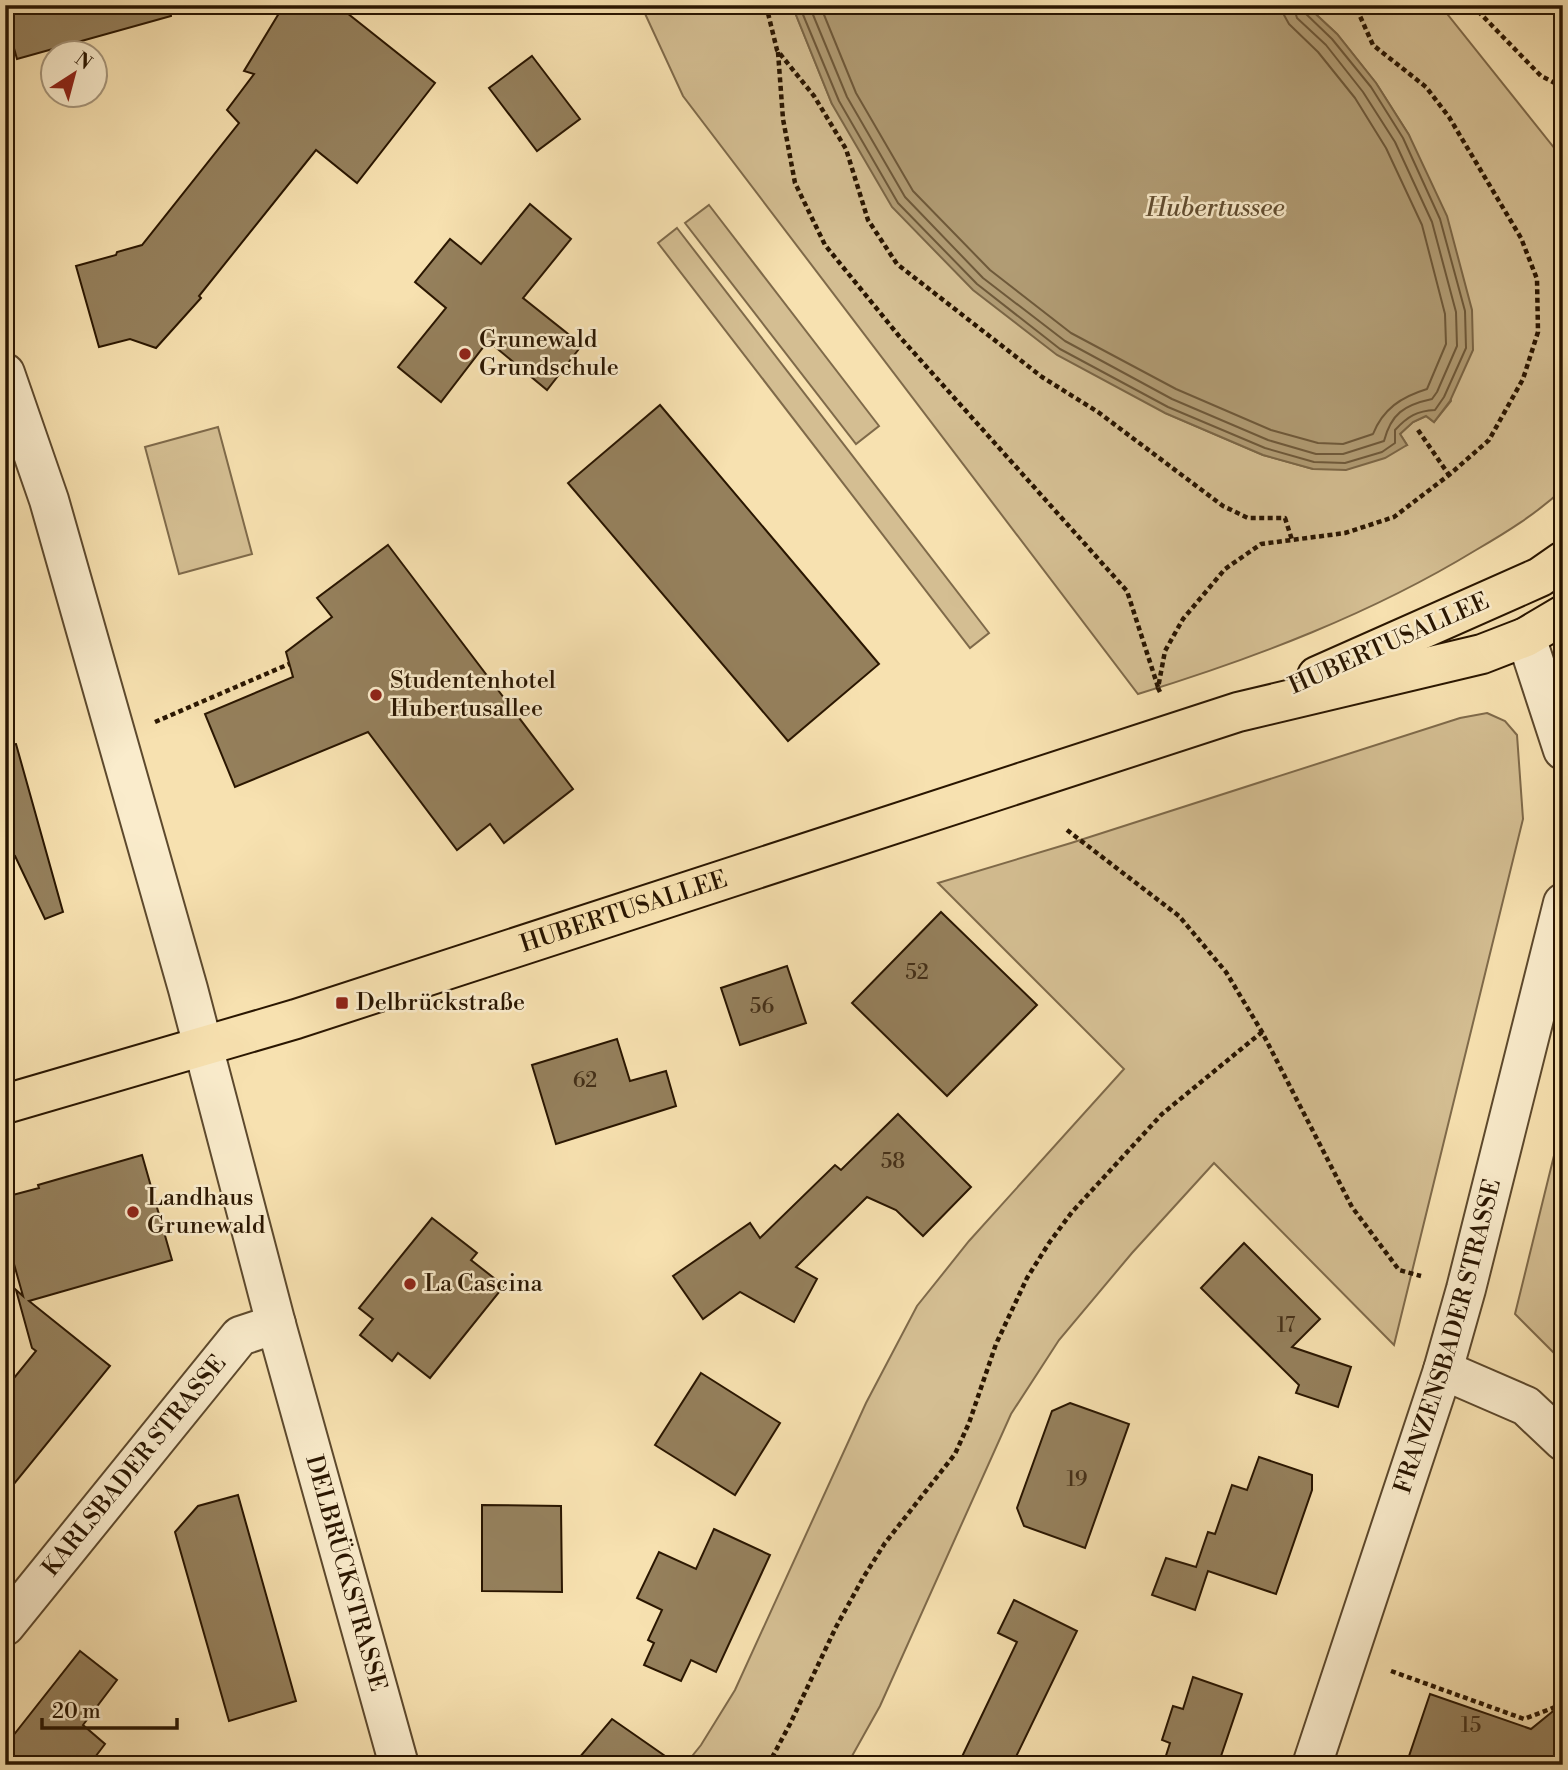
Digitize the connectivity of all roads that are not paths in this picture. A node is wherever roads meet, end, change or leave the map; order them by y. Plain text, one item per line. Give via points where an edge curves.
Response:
1 (5, 373) edge
2 (1551, 569) edge
3 (1563, 615) edge
4 (1526, 637) junction
5 (1238, 712) junction
6 (1563, 750) edge
7 (1563, 903) edge
8 (204, 1046) junction
9 (5, 1104) edge
10 (276, 1324) junction
11 (1443, 1370) junction
12 (1563, 1441) edge
13 (5, 1626) edge
14 (399, 1765) edge
15 (1311, 1765) edge

1 - 8 street, DELBRÜCKSTRASSE via 49,500
2 - 4 main road, HUBERTUSALLEE
2 - 5 main road, HUBERTUSALLEE
3 - 4 main road, HUBERTUSALLEE
4 - 5 main road, HUBERTUSALLEE via 1482,654
4 - 6 street
5 - 8 main road, HUBERTUSALLEE
7 - 11 street, FRANZENSBADER STRASSE
8 - 9 main road, HUBERTUSALLEE
8 - 10 street, DELBRÜCKSTRASSE
10 - 13 street, KARLSBADER STRASSE via 240,1336
10 - 14 street, DELBRÜCKSTRASSE
11 - 12 street via 1526,1406
11 - 15 street, FRANZENSBADER STRASSE

